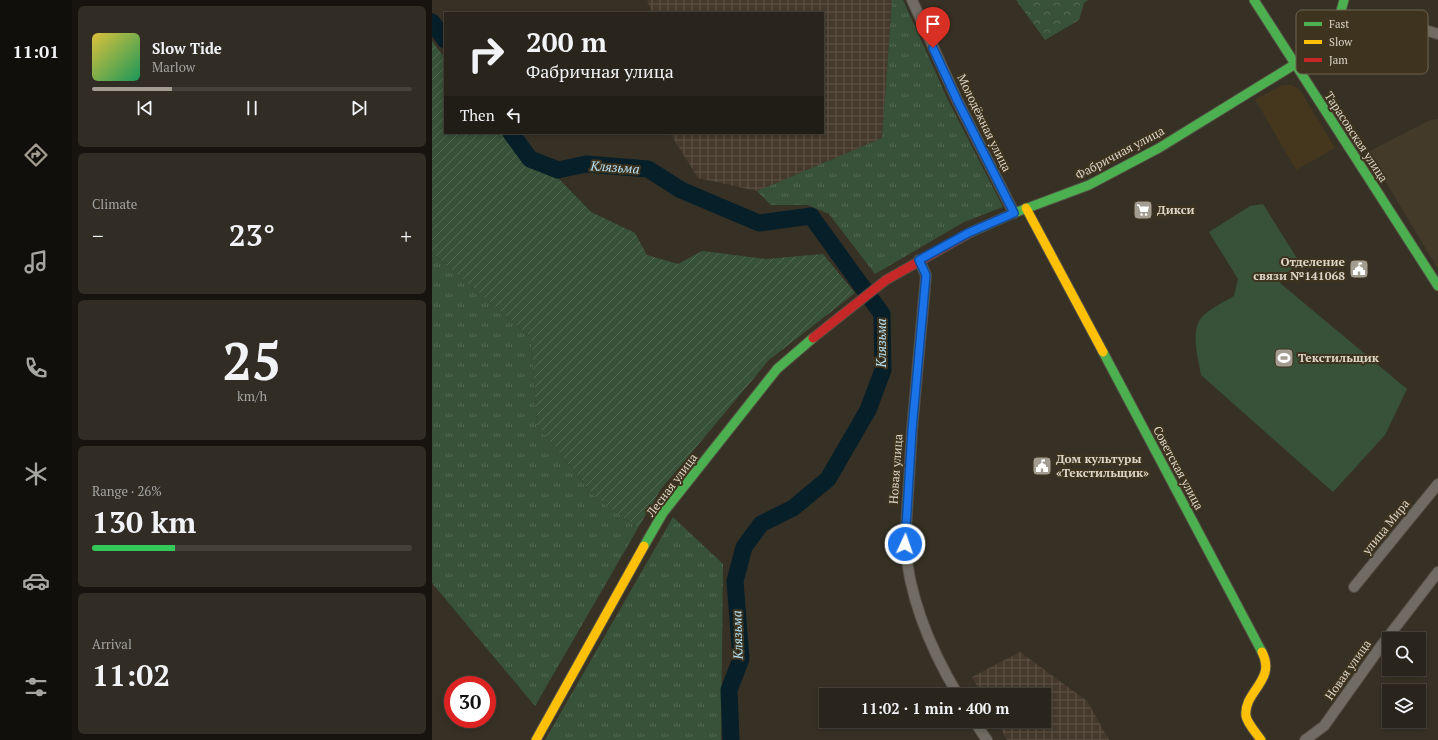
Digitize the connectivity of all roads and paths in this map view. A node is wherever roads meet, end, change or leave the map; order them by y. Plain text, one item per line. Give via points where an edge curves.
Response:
1 (912, 0) edge
2 (1254, 0) edge
3 (1344, 0) edge
4 (1342, 10) edge
5 (1428, 31) edge
6 (1438, 34) edge
7 (1295, 65) joint
8 (1301, 74) edge
9 (1026, 208) junction
10 (1014, 213) junction
11 (919, 260) junction
12 (886, 280) joint
13 (1438, 286) edge
14 (1438, 484) edge
15 (1438, 572) edge
16 (1354, 587) dead end
17 (954, 688) edge
18 (979, 728) edge
19 (536, 740) edge
20 (987, 740) edge
21 (1261, 740) edge
22 (1305, 740) edge

1 - 10 street, Молодёжная улица via 958,102
2 - 7 street, Тарасовская улица
3 - 4 street, Фабричная улица
5 - 6 street
7 - 9 street, Фабричная улица via 1158,148 1089,185
8 - 13 street, Тарасовская улица
9 - 10 street, Фабричная улица
9 - 21 street, Советская улица via 1266,659 1265,676 1247,706 1246,717
10 - 11 street, Фабричная улица via 968,233
11 - 12 street, Фабричная улица
11 - 17 street, Новая улица via 926,275 912,430 906,562 928,636 941,667
12 - 19 street, Лесная улица via 841,314 778,369 663,513
14 - 16 street, улица Мира
15 - 22 street, Новая улица via 1324,726
18 - 20 street

